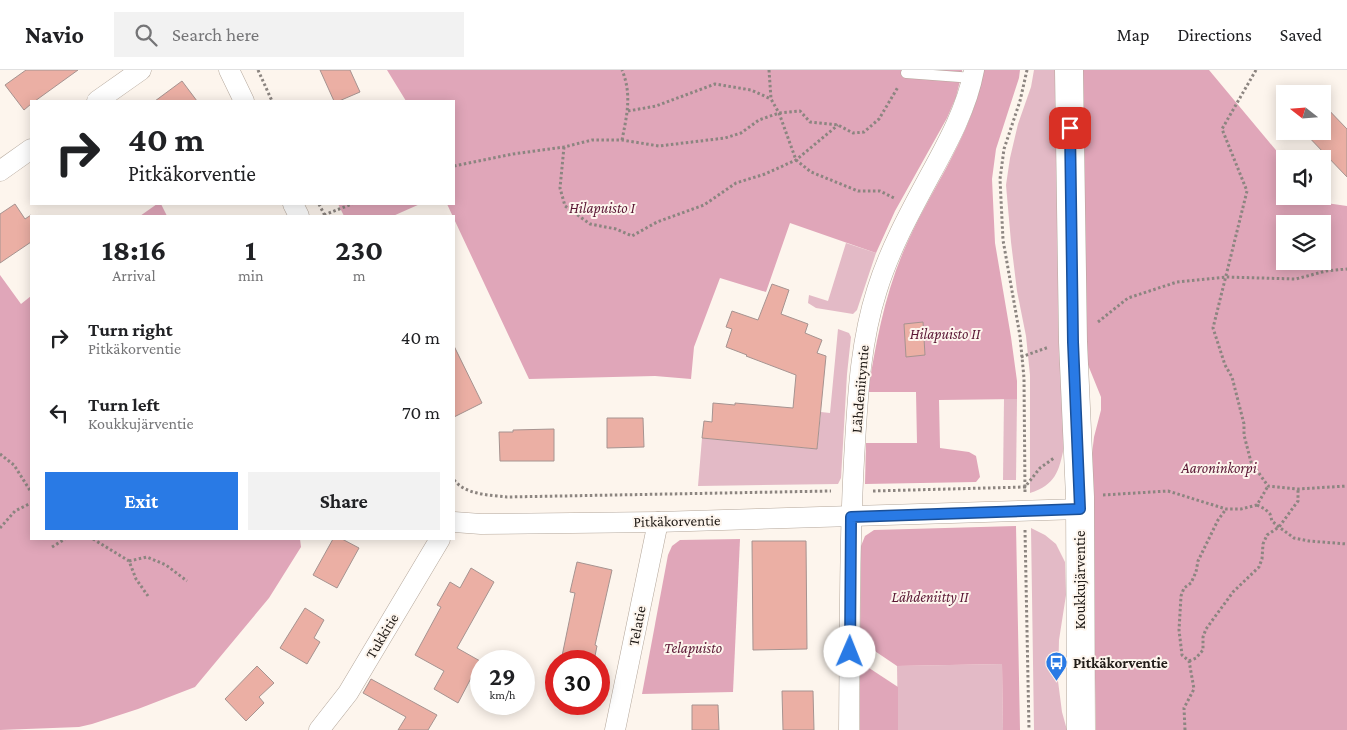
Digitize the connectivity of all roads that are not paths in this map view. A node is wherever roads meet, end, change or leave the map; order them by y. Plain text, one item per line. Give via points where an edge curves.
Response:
1 (140, 70) edge
2 (229, 70) edge
3 (1069, 70) edge
4 (906, 73) road end
5 (973, 74) edge
6 (98, 100) edge
7 (244, 100) edge
8 (30, 150) edge
9 (0, 171) edge
10 (1080, 503) junction
11 (851, 517) junction
12 (455, 522) edge
13 (658, 522) junction
14 (439, 540) edge
15 (319, 730) edge
16 (616, 730) edge
17 (849, 730) edge
18 (1082, 730) edge

1 - 6 street
2 - 7 street
3 - 10 street, Koukkujärventie via 1073,342
4 - 5 lane
5 - 11 street, Lähdeniityntie via 948,142 892,249 867,325 858,392
8 - 9 street
10 - 11 street, Pitkäkorventie via 1025,511
10 - 18 street, Koukkujärventie
11 - 13 street, Pitkäkorventie
11 - 17 street, Lähdeniityntie
12 - 13 street, Pitkäkorventie
13 - 16 street, Telatie
14 - 15 street, Tukkitie via 348,693

